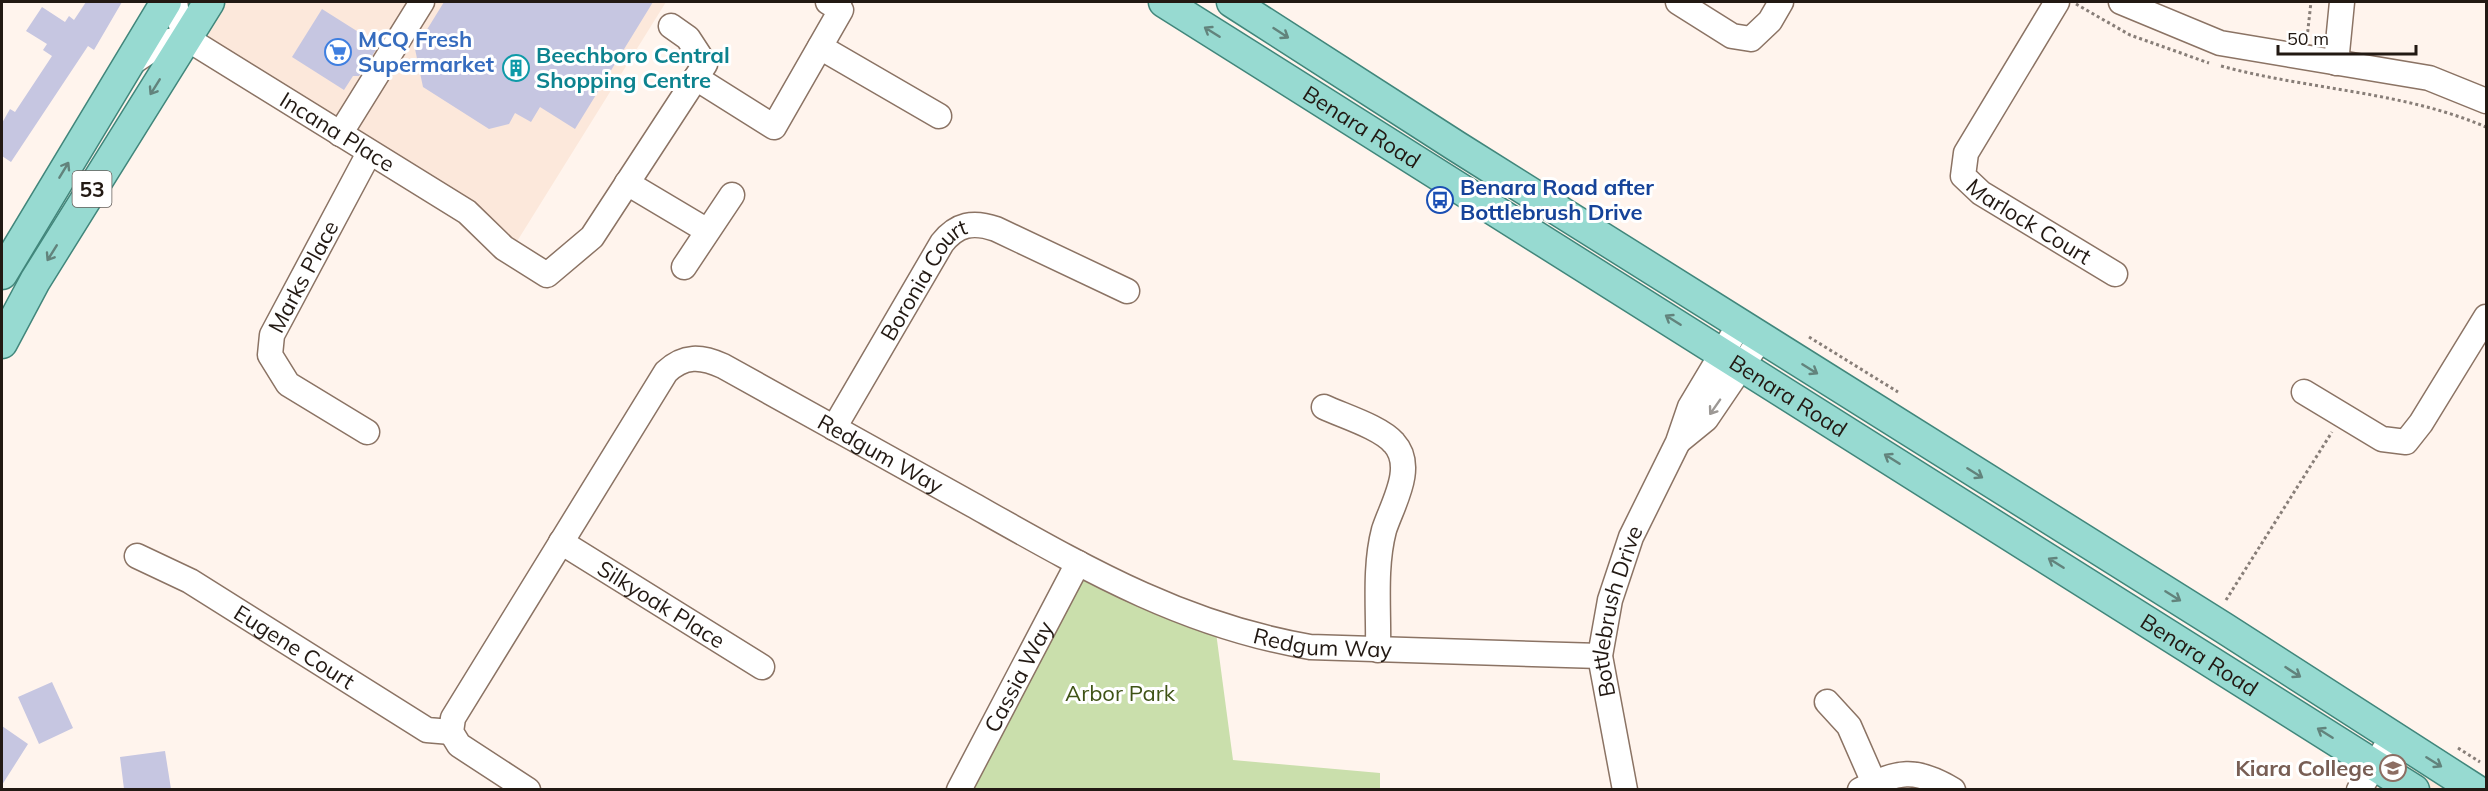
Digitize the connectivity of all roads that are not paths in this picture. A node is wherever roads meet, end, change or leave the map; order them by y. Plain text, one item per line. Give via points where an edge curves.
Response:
1 (165, 2) edge
2 (175, 2) edge
3 (209, 2) edge
4 (422, 2) edge
5 (828, 2) edge
6 (1164, 2) edge
7 (1232, 2) edge
8 (1678, 2) edge
9 (1781, 2) edge
10 (2057, 2) edge
11 (2121, 2) edge
12 (2342, 2) edge
13 (671, 26) dead end
14 (186, 38) junction
15 (820, 47) junction
16 (2336, 63) junction
17 (126, 67) junction
18 (696, 78) junction
19 (2487, 101) edge
20 (939, 116) dead end
21 (340, 134) junction
22 (1456, 146) junction
23 (369, 153) junction
24 (1440, 174) junction
25 (627, 183) junction
26 (732, 195) dead end
27 (706, 230) junction
28 (684, 267) dead end
29 (2, 274) edge
30 (2115, 274) dead end
31 (1127, 291) dead end
32 (2487, 317) edge
33 (1750, 331) junction
34 (2, 343) edge
35 (1733, 358) junction
36 (2304, 392) dead end
37 (1324, 407) dead end
38 (834, 428) junction
39 (367, 432) dead end
40 (561, 542) junction
41 (137, 556) dead end
42 (1078, 563) junction
43 (2123, 565) junction
44 (2106, 595) junction
45 (1378, 650) junction
46 (1600, 657) junction
47 (762, 667) dead end
48 (1827, 702) dead end
49 (451, 732) junction
50 (2393, 736) junction
51 (2375, 765) junction
52 (1867, 786) edge
53 (528, 789) edge
54 (959, 789) edge
55 (1625, 789) edge
56 (1953, 789) edge
57 (2359, 789) edge
58 (2414, 789) edge
59 (2476, 789) edge

1 - 17 main road, 53
2 - 14 street
3 - 14 main road, 53
4 - 21 street
5 - 15 street via 841,10
24 -> 6 main road, Benara Road
7 -> 22 main road, Benara Road
8 - 9 street via 1732,36 1751,39 1770,21
10 - 30 street, Marlock Court via 1966,153 1962,176 1981,192
11 - 16 street via 2220,43
12 - 16 street
13 - 18 street via 688,38 705,64
14 - 17 street via 163,42
14 - 21 street, Incana Place
14 -> 34 main road, 53 via 35,281
15 - 18 street via 774,127
15 - 20 street
16 - 19 street via 2429,78
29 -> 17 main road, 53
18 - 25 street
21 - 23 street, Incana Place
22 - 24 main road
22 - 33 main road, Benara Road
23 - 25 street, Incana Place via 467,212 504,248 547,275 591,237
23 - 39 street, Marks Place via 272,334 270,355 288,384
35 -> 24 main road, Benara Road
25 - 27 street
26 - 27 street
27 - 28 street
31 - 38 street, Boronia Court via 980,224 950,232
32 - 36 street via 2406,442 2382,439
33 - 35 street, Bottlebrush Drive
33 -> 43 main road, Benara Road
44 -> 35 main road, Benara Road
35 - 46 street, Bottlebrush Drive via 1706,419 1678,442 1639,518 1610,600
37 - 45 street via 1394,442 1403,464 1379,559
38 - 40 street, Redgum Way via 708,358 691,357 676,363 636,418
38 - 42 street, Redgum Way
40 - 47 street, Silkyoak Place
40 - 49 street, Redgum Way via 460,702
41 - 49 street, Eugene Court via 190,581 427,730
42 - 45 street, Redgum Way via 1164,606 1234,631 1310,647
42 - 54 street, Cassia Way
43 - 44 main road
43 -> 50 main road, Benara Road
51 -> 44 main road, Benara Road
45 - 46 street, Redgum Way
46 - 55 street, Bottlebrush Drive
48 - 52 street via 1849,726
49 - 53 street via 459,745
50 - 51 street
50 -> 59 main road, Benara Road
51 - 57 street
51 - 58 main road, Benara Road
52 - 56 street via 1901,773 1917,773

